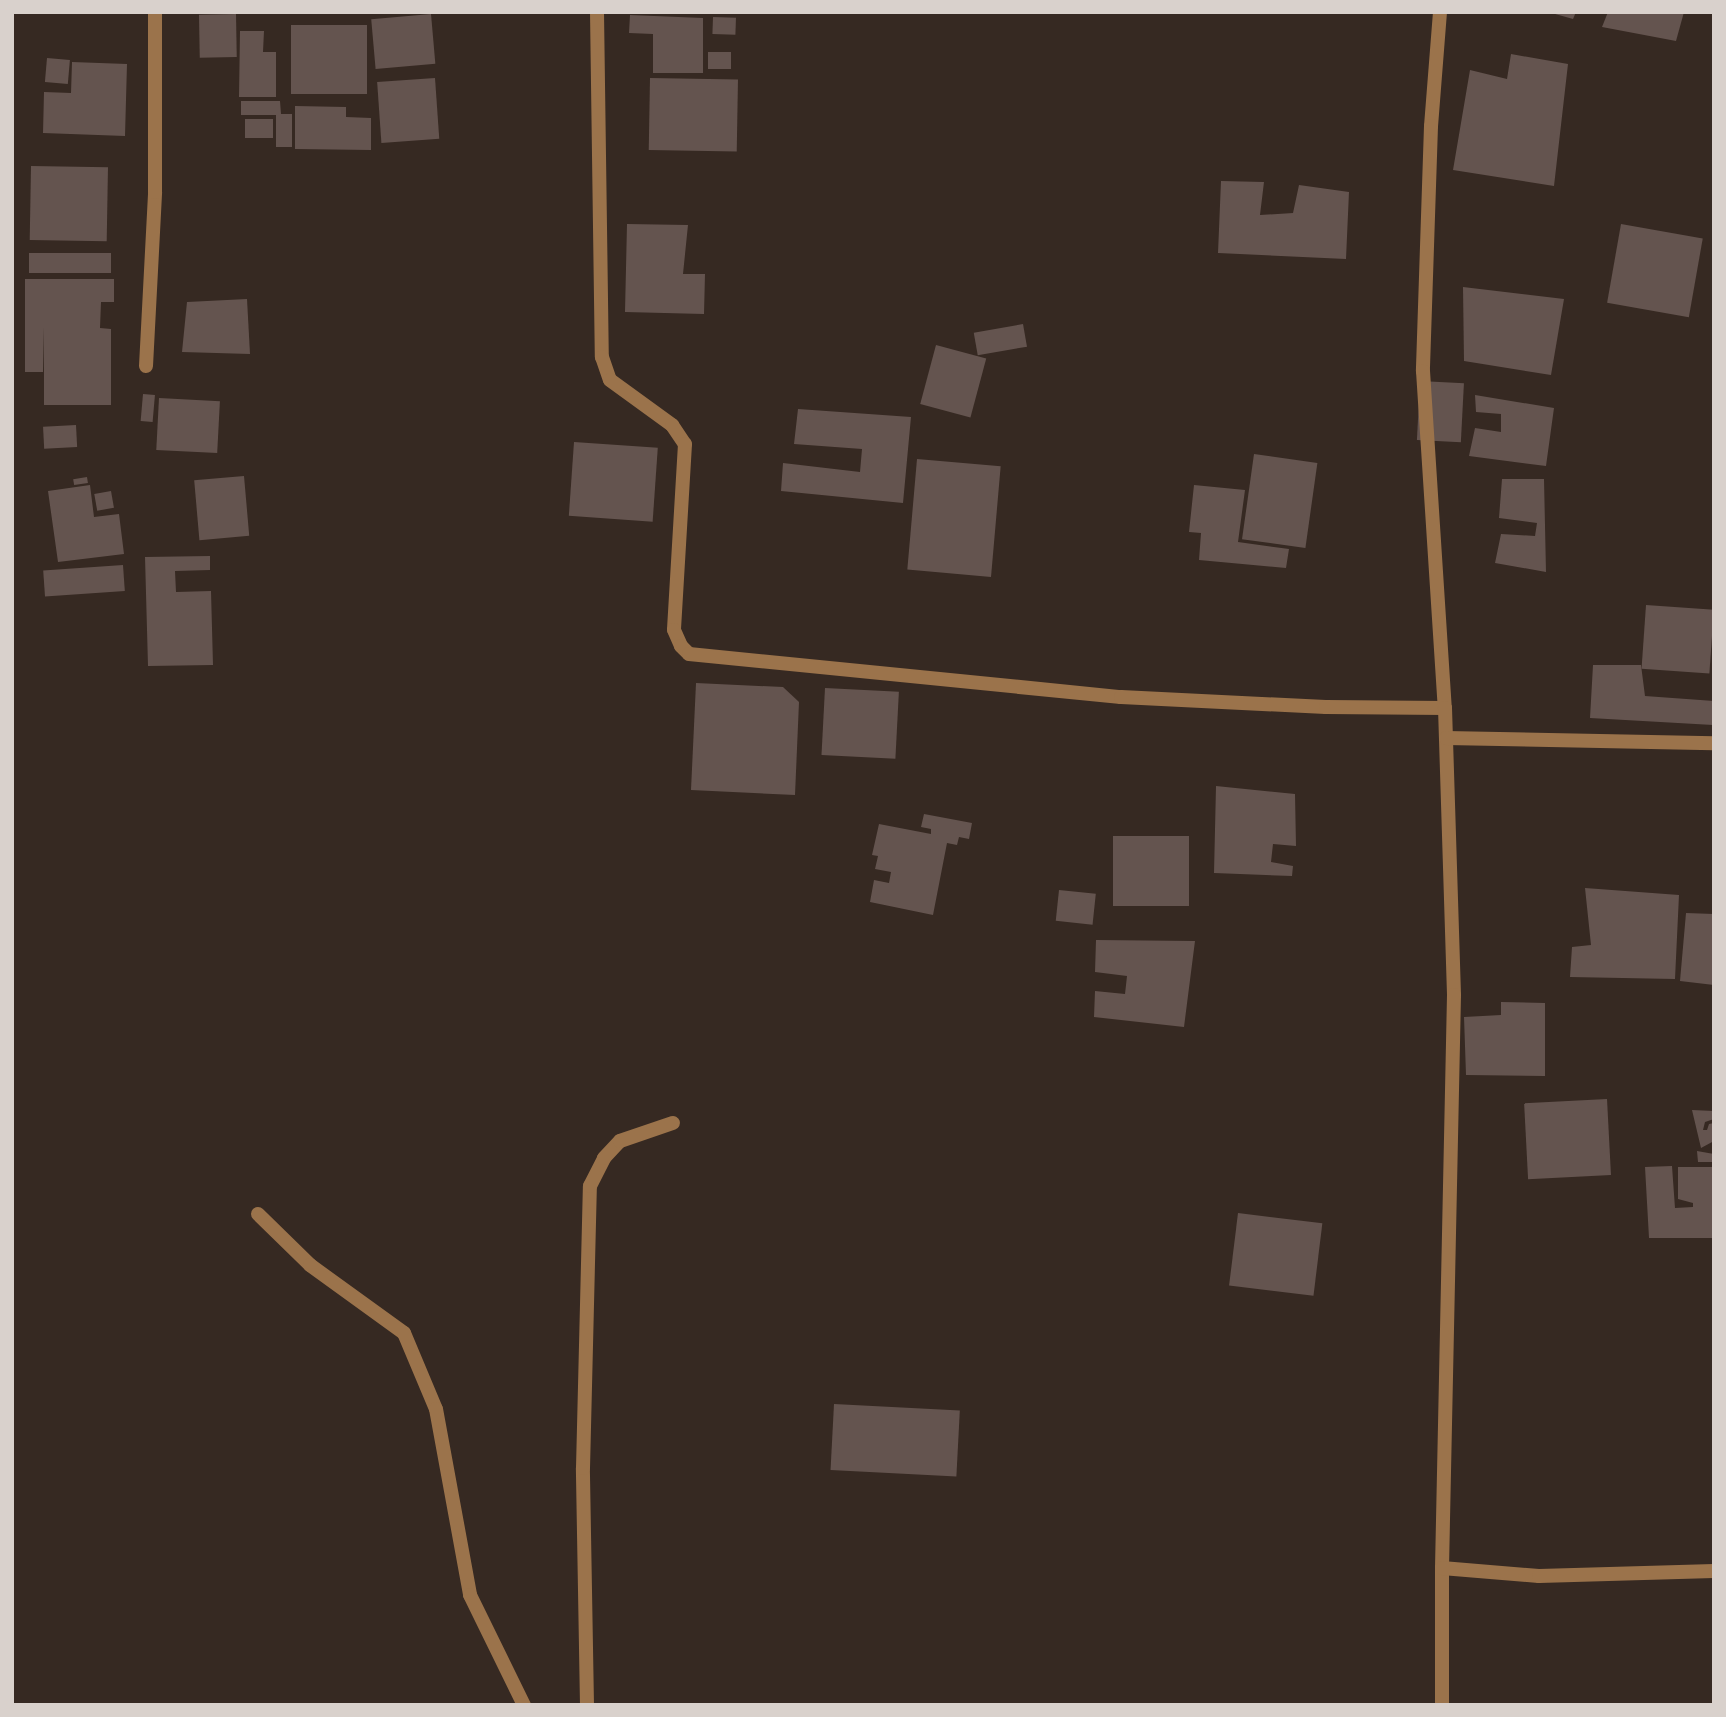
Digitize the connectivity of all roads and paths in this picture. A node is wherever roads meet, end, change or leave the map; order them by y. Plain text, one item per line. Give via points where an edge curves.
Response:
1 (155, 12) edge
2 (597, 12) edge
3 (1440, 12) edge
4 (146, 366) dead end
5 (1445, 708) junction
6 (1446, 738) junction
7 (1714, 743) edge
8 (673, 1123) dead end
9 (258, 1214) dead end
10 (1441, 1568) junction
11 (1714, 1571) edge
12 (524, 1705) edge
13 (587, 1705) edge
14 (1442, 1705) edge

1 - 4 street via 155,192
2 - 5 street via 602,357 610,380 672,425 685,444 674,630 689,654 1121,697 1326,708
3 - 5 street via 1431,126 1423,371
5 - 6 street
6 - 7 street
6 - 10 street via 1454,995
8 - 13 street via 620,1141 604,1158 590,1186 583,1468
9 - 12 street via 310,1265 404,1333 436,1409 470,1595
10 - 11 street via 1539,1576
10 - 14 street

